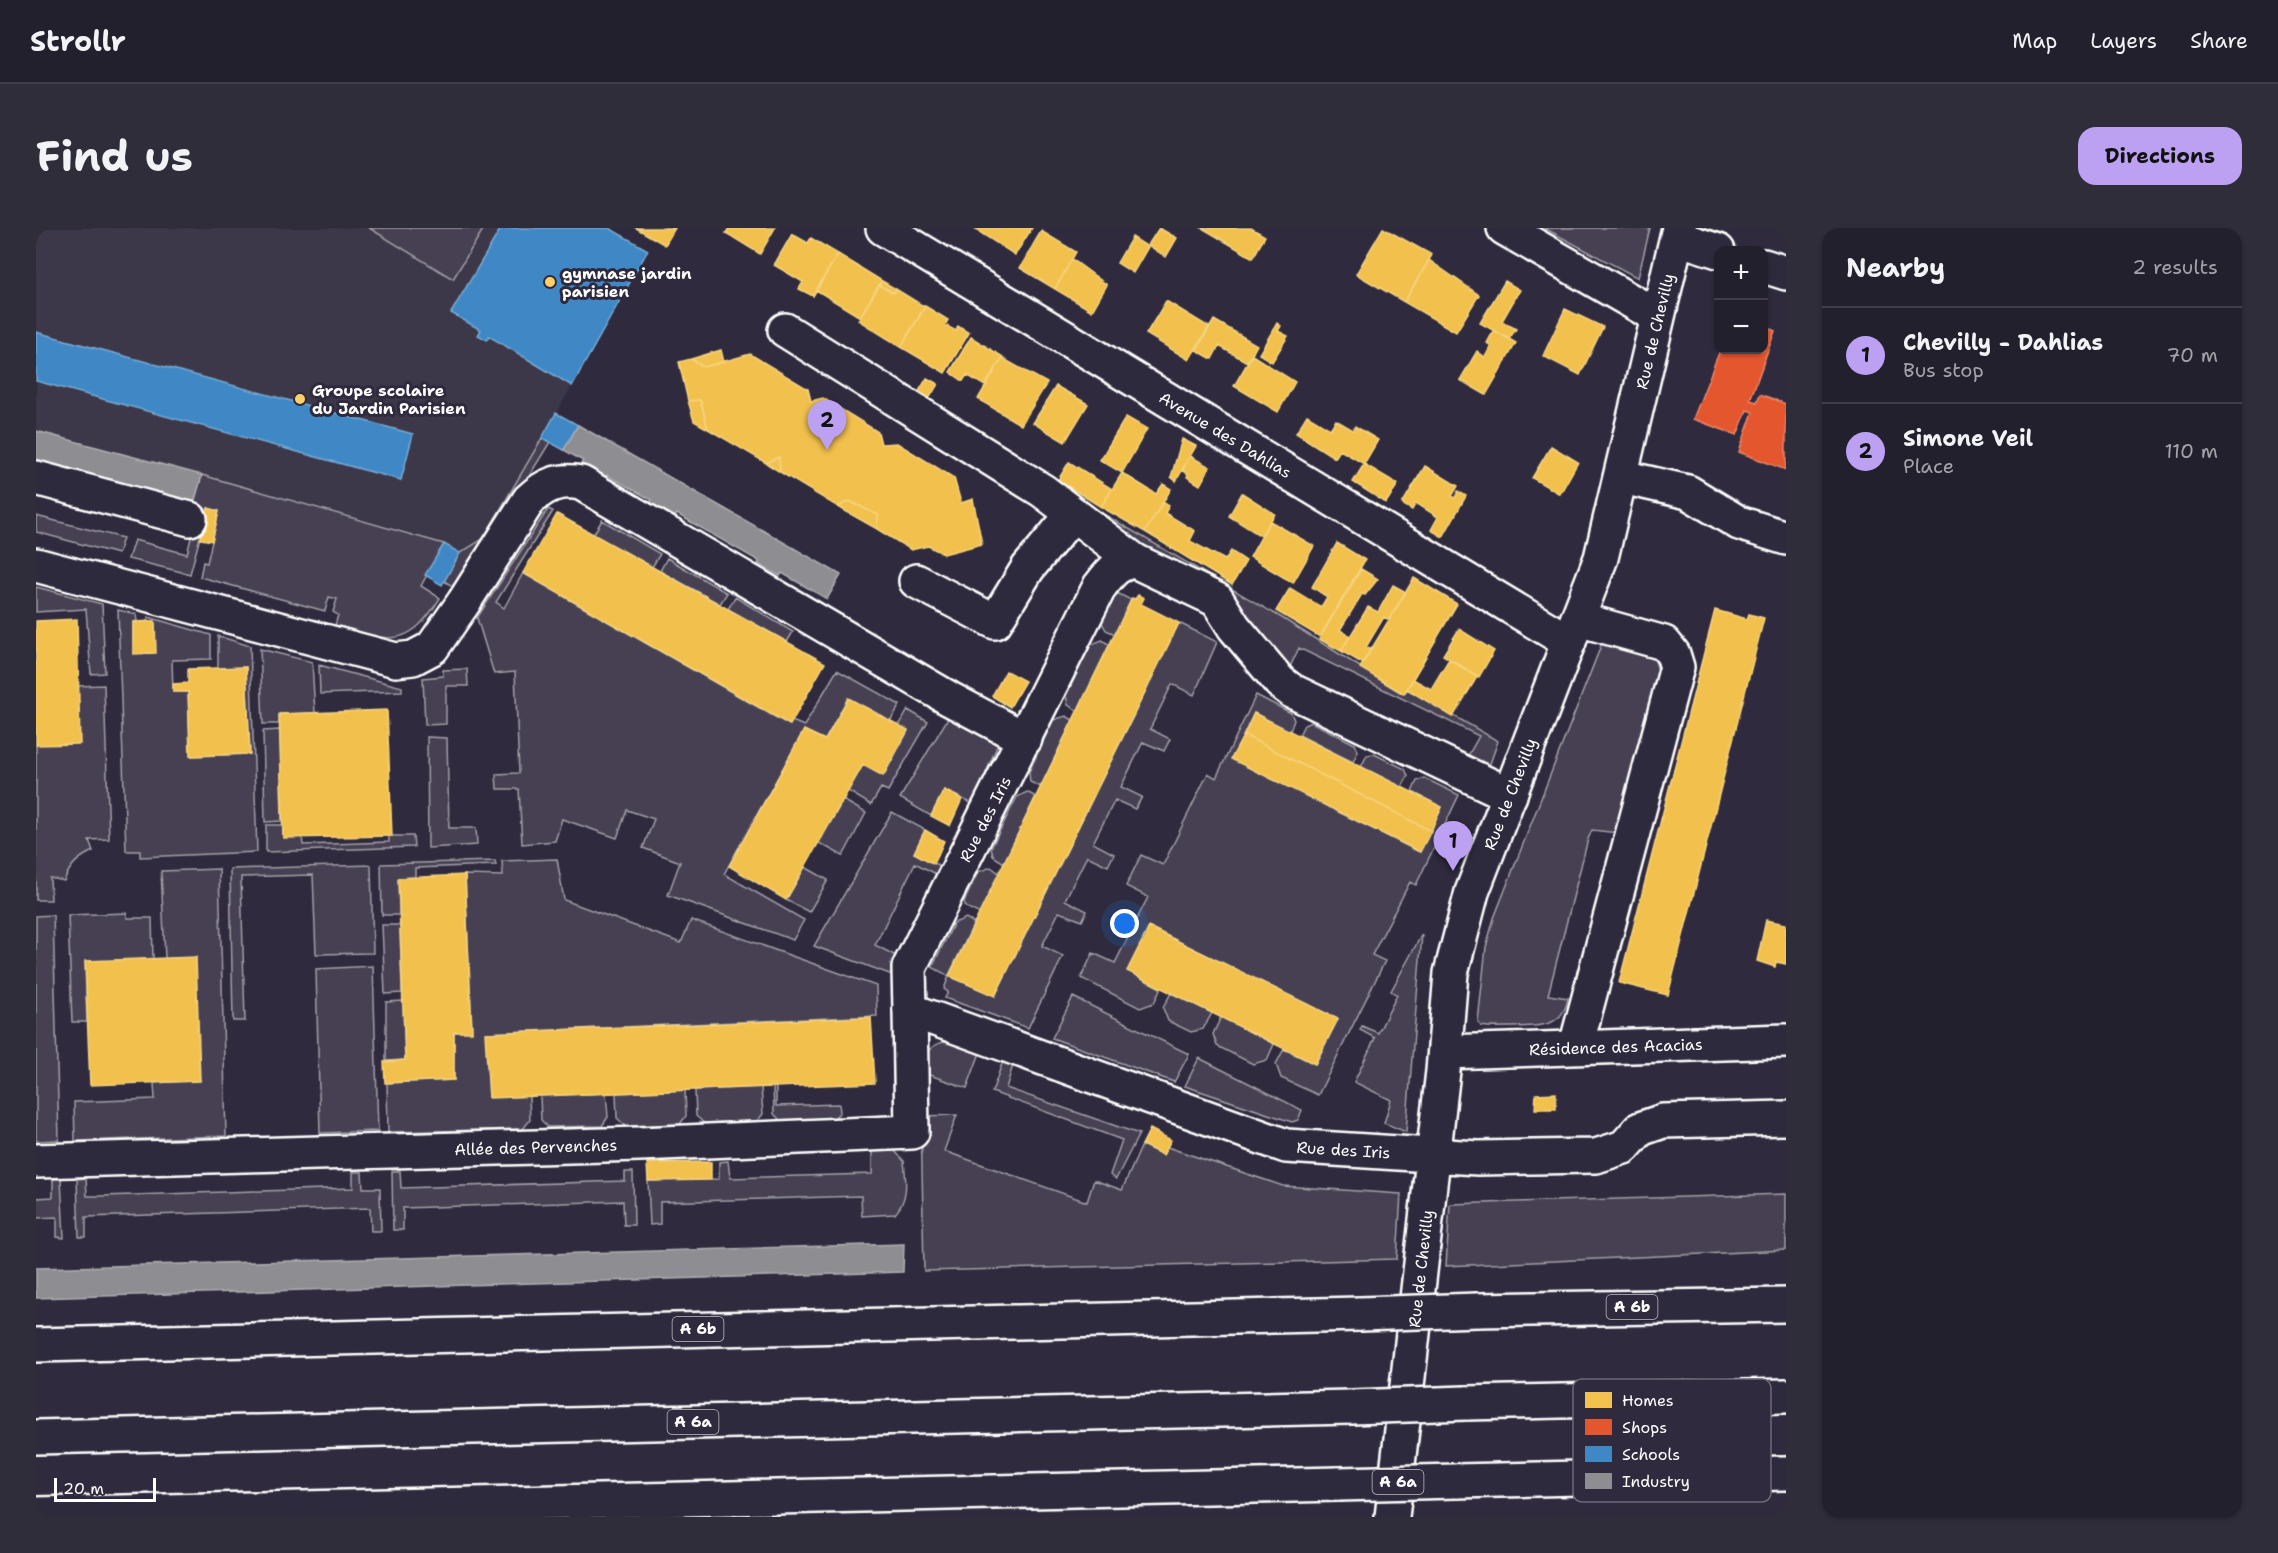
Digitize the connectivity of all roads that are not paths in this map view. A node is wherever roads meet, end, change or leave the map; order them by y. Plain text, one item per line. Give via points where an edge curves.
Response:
1 (883, 228) edge
2 (1504, 228) edge
3 (1678, 233) edge
4 (1714, 249) edge
5 (1768, 267) edge
6 (1786, 273) edge
7 (1657, 316) junction
8 (785, 330) dead end
9 (1622, 477) junction
10 (36, 478) edge
11 (1073, 514) junction
12 (190, 519) dead end
13 (1786, 538) edge
14 (1135, 561) junction
15 (36, 565) edge
16 (916, 581) dead end
17 (1574, 630) junction
18 (1025, 739) junction
19 (1510, 795) junction
20 (910, 1010) junction
21 (1786, 1041) edge
22 (1576, 1046) junction
23 (1445, 1052) junction
24 (1786, 1118) edge
25 (1434, 1155) junction
26 (36, 1161) edge
27 (1786, 1305) edge
28 (36, 1345) edge
29 (1771, 1396) edge
30 (1786, 1396) edge
31 (1573, 1401) edge
32 (36, 1437) edge
33 (1771, 1473) edge
34 (1786, 1473) edge
35 (1573, 1478) edge
36 (36, 1514) edge
37 (1392, 1517) edge

1 - 17 main road, Avenue des Dahlias
2 - 7 main road
3 - 4 main road
3 - 7 main road, Rue de Chevilly
5 - 6 main road
7 - 9 main road, Rue de Chevilly
8 - 11 main road via 1043,491
9 - 13 main road via 1688,492 1739,523
9 - 17 main road, Rue de Chevilly via 1601,558
10 - 12 main road
11 - 14 main road
11 - 16 main road via 1028,568 995,622
14 - 18 main road, Rue des Iris via 1123,562 1113,569 1100,586
14 - 19 main road via 1217,600 1234,627 1292,691
15 - 18 main road via 396,660 413,658 432,648 529,500 553,483 581,483
17 - 19 main road, Rue de Chevilly
17 - 22 main road, Avenue des Dahlias via 1664,644 1677,667
18 - 20 main road, Rue des Iris via 909,969
19 - 23 main road, Rue de Chevilly via 1461,928 1451,973
20 - 25 main road, Rue des Iris via 1286,1146
20 - 26 main road, Allée des Pervenches via 912,1132 650,1144
21 - 22 main road, Résidence des Acacias
22 - 23 main road, Résidence des Acacias
23 - 25 main road, Rue de Chevilly
24 - 25 main road, Rue des Iris via 1664,1122 1640,1129 1624,1147 1596,1156
25 - 37 main road, Rue de Chevilly
27 - 28 main road, A 6b, bridge
29 - 30 main road, A 6a, bridge
31 - 32 main road, A 6a, bridge
33 - 34 main road, A 6a, bridge
35 - 36 main road, A 6a, bridge

